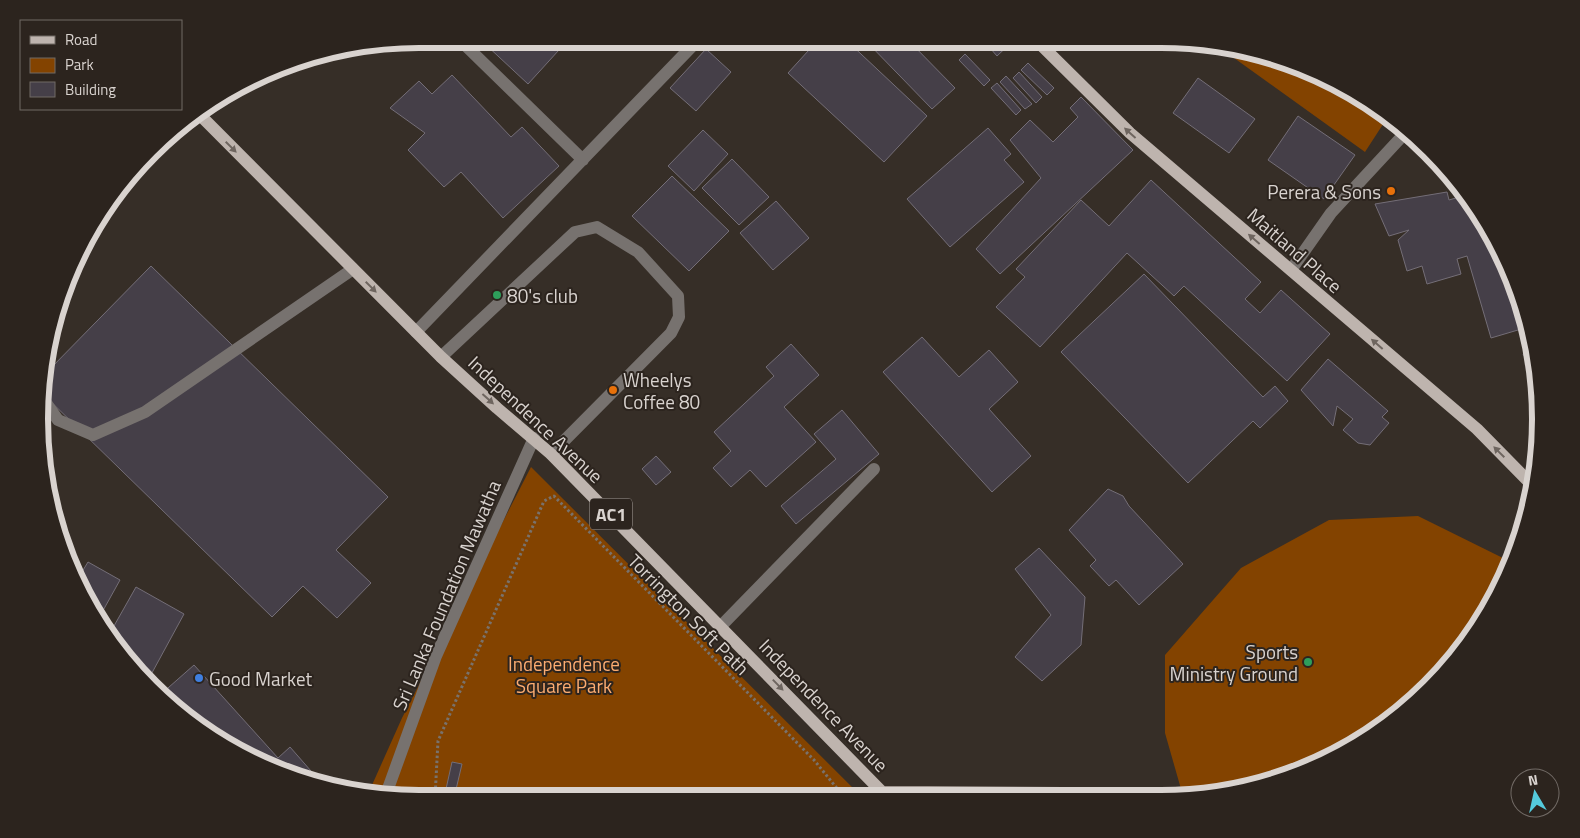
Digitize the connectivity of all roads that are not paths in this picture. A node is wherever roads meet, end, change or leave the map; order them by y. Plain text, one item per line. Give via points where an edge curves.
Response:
1 (468, 48) edge
2 (690, 48) edge
3 (1044, 48) edge
4 (202, 117) edge
5 (1402, 137) edge
6 (582, 160) junction
7 (353, 269) junction
8 (1291, 270) junction
9 (416, 332) junction
10 (441, 357) junction
11 (48, 406) edge
12 (534, 438) junction
13 (551, 454) junction
14 (874, 470) dead end
15 (1527, 480) edge
16 (721, 626) junction
17 (388, 789) edge
18 (878, 790) edge

1 - 6 street
2 - 6 street
8 -> 3 main road, Maitland Place via 1130,132
4 -> 7 main road, Independence Avenue / AC1
5 - 8 street via 1331,213
6 - 9 street
7 -> 9 main road, Independence Avenue / AC1
7 - 11 street via 145,412 93,435 58,420
15 -> 8 main road, Maitland Place via 1477,429
9 - 10 main road, Independence Avenue / AC1
10 -> 12 main road, Independence Avenue / AC1
10 - 13 street via 575,232 597,228 638,252 678,296 679,317 671,333
12 - 13 main road, Independence Avenue / AC1
12 - 17 street, Sri Lanka Foundation Mawatha via 436,656
13 - 16 main road, Independence Avenue / AC1
14 - 16 street
16 -> 18 main road, Independence Avenue / AC1

